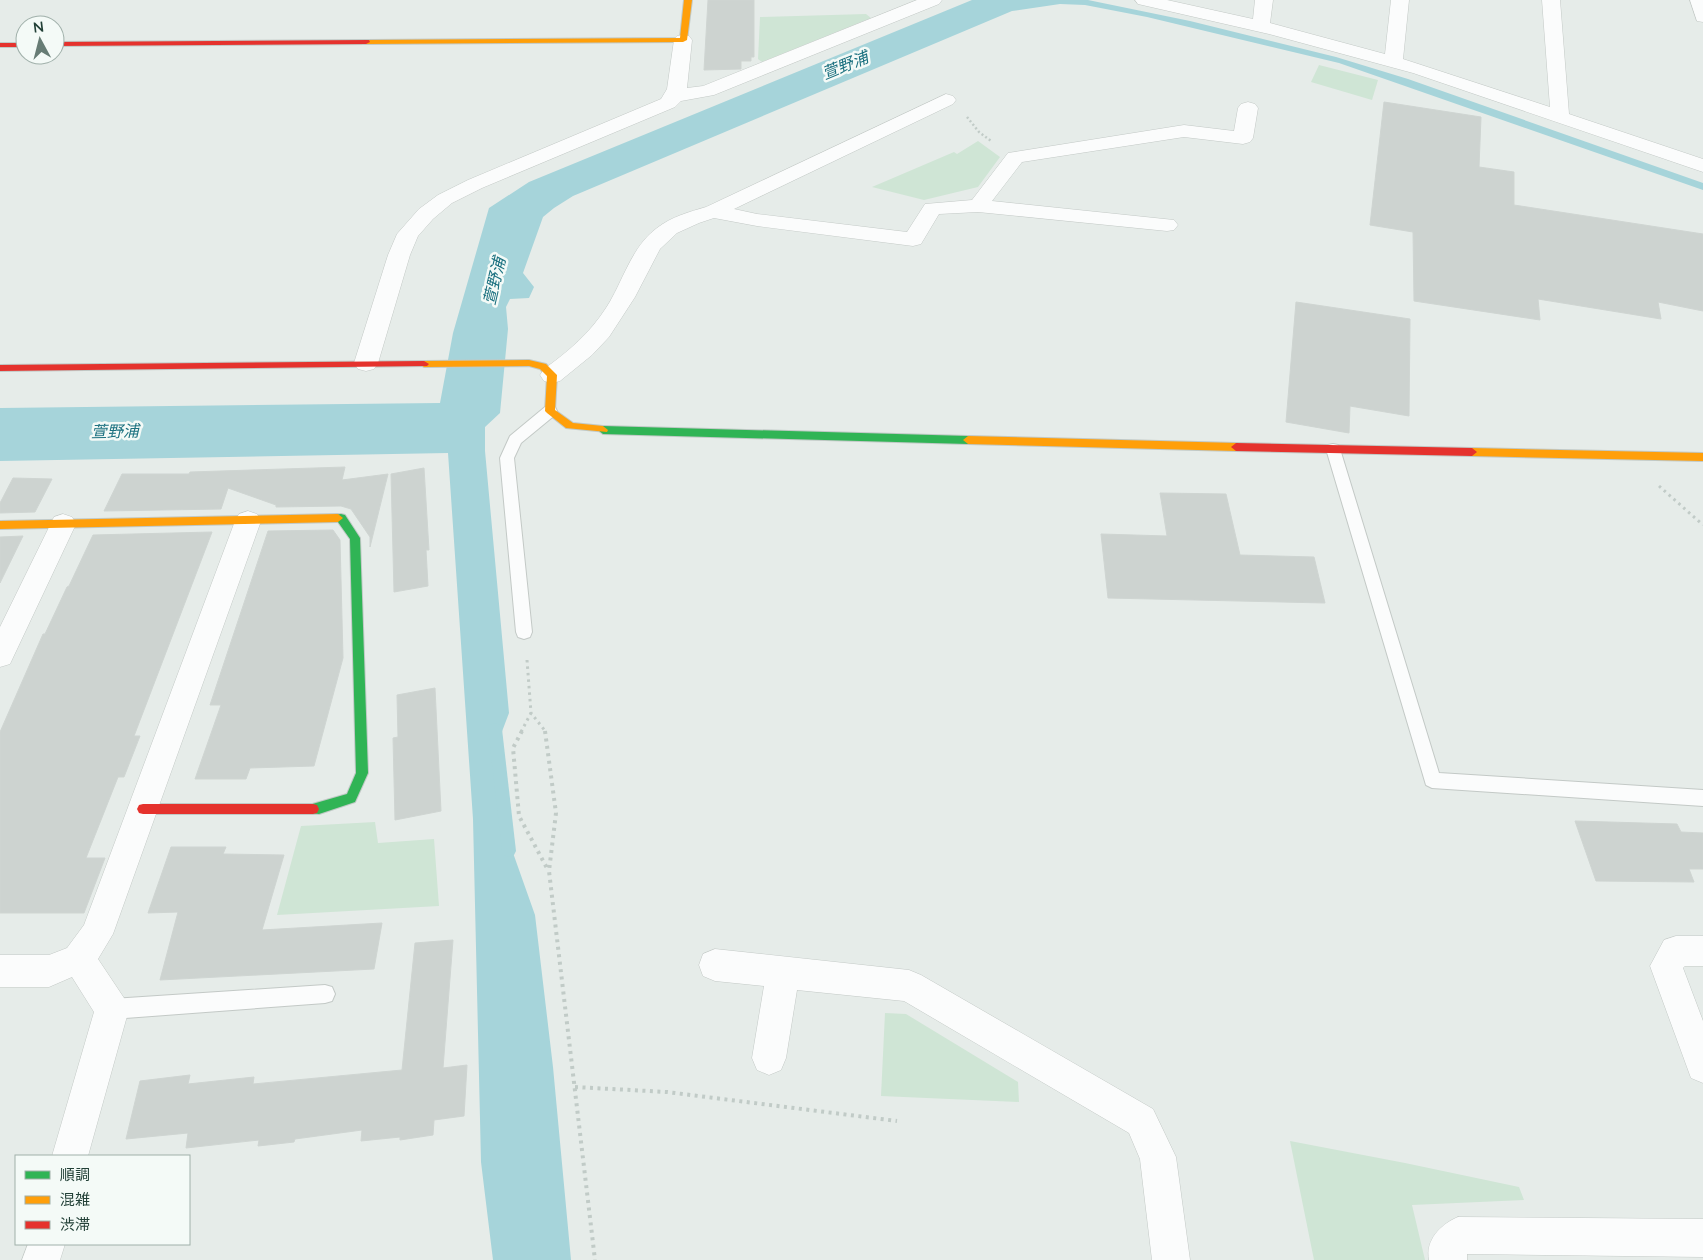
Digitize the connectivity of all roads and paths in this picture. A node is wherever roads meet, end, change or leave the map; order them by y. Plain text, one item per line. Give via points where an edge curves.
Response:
1 (688, 0) edge
2 (933, 0) edge
3 (1144, 0) edge
4 (1264, 0) edge
5 (1400, 0) edge
6 (1551, 0) edge
7 (1699, 0) edge
8 (1703, 17) edge
9 (1261, 26) junction
10 (683, 40) junction
11 (65, 44) edge
12 (0, 45) edge
13 (15, 45) edge
14 (1393, 62) junction
15 (675, 96) junction
16 (946, 100) joint
17 (1248, 108) dead end
18 (1560, 117) junction
19 (1015, 157) junction
20 (1703, 166) edge
21 (978, 206) junction
22 (713, 211) junction
23 (1167, 224) dead end
24 (366, 363) junction
25 (0, 368) edge
26 (552, 376) junction
27 (550, 411) junction
28 (1333, 448) junction
29 (1641, 455) junction
30 (1703, 457) edge
31 (248, 521) junction
32 (63, 524) junction
33 (1703, 524) edge
34 (0, 525) edge
35 (524, 632) joint
36 (0, 656) edge
37 (531, 713) junction
38 (1703, 798) edge
39 (143, 809) junction
40 (549, 871) junction
41 (1703, 952) edge
42 (79, 959) junction
43 (715, 966) dead end
44 (0, 971) edge
45 (783, 973) junction
46 (324, 994) dead end
47 (112, 1009) junction
48 (769, 1058) dead end
49 (1703, 1066) edge
50 (575, 1087) junction
51 (897, 1122) dead end
52 (70, 1155) edge
53 (1703, 1238) edge
54 (46, 1245) edge
55 (41, 1260) edge
56 (595, 1260) edge
57 (1171, 1260) edge
58 (1448, 1260) edge

1 - 10 street
2 - 15 street via 707,91
3 - 9 street
4 - 9 street
5 - 14 street
6 - 18 street
7 - 8 street
9 - 14 street
10 - 11 street
10 - 15 street
12 - 13 street
14 - 18 street
15 - 24 street via 668,103 475,184 445,199 426,214 408,234 399,255
16 - 19 path via 957,105 979,132
16 - 22 street
17 - 19 street via 1243,138 1184,131
18 - 20 street
19 - 21 street
21 - 22 street via 932,208 913,238 758,220
21 - 23 street
22 - 26 street via 687,220 660,236 647,250 625,296 600,335 580,356
24 - 25 street
24 - 26 street via 529,363 543,366
26 - 27 street
27 - 28 street via 572,428 594,430
27 - 35 lane via 515,440 507,458
28 - 29 street
28 - 38 lane via 1432,780
29 - 30 street
29 - 33 path via 1660,489
31 - 32 street
31 - 39 street
31 - 39 street via 341,518 355,538 362,772 352,798 319,809
32 - 34 street
32 - 36 street
35 - 37 path
37 - 40 path via 546,732 555,804
37 - 40 path via 513,748 519,816
39 - 42 street via 97,934
40 - 50 path
41 - 49 street via 1676,951 1666,966
42 - 44 street via 49,971
42 - 47 street
43 - 45 street
45 - 48 street
45 - 57 street via 909,986 1141,1121 1158,1158
46 - 47 lane
47 - 52 street
50 - 51 path via 668,1092
50 - 56 path
53 - 58 street via 1458,1235 1446,1251
54 - 55 street

